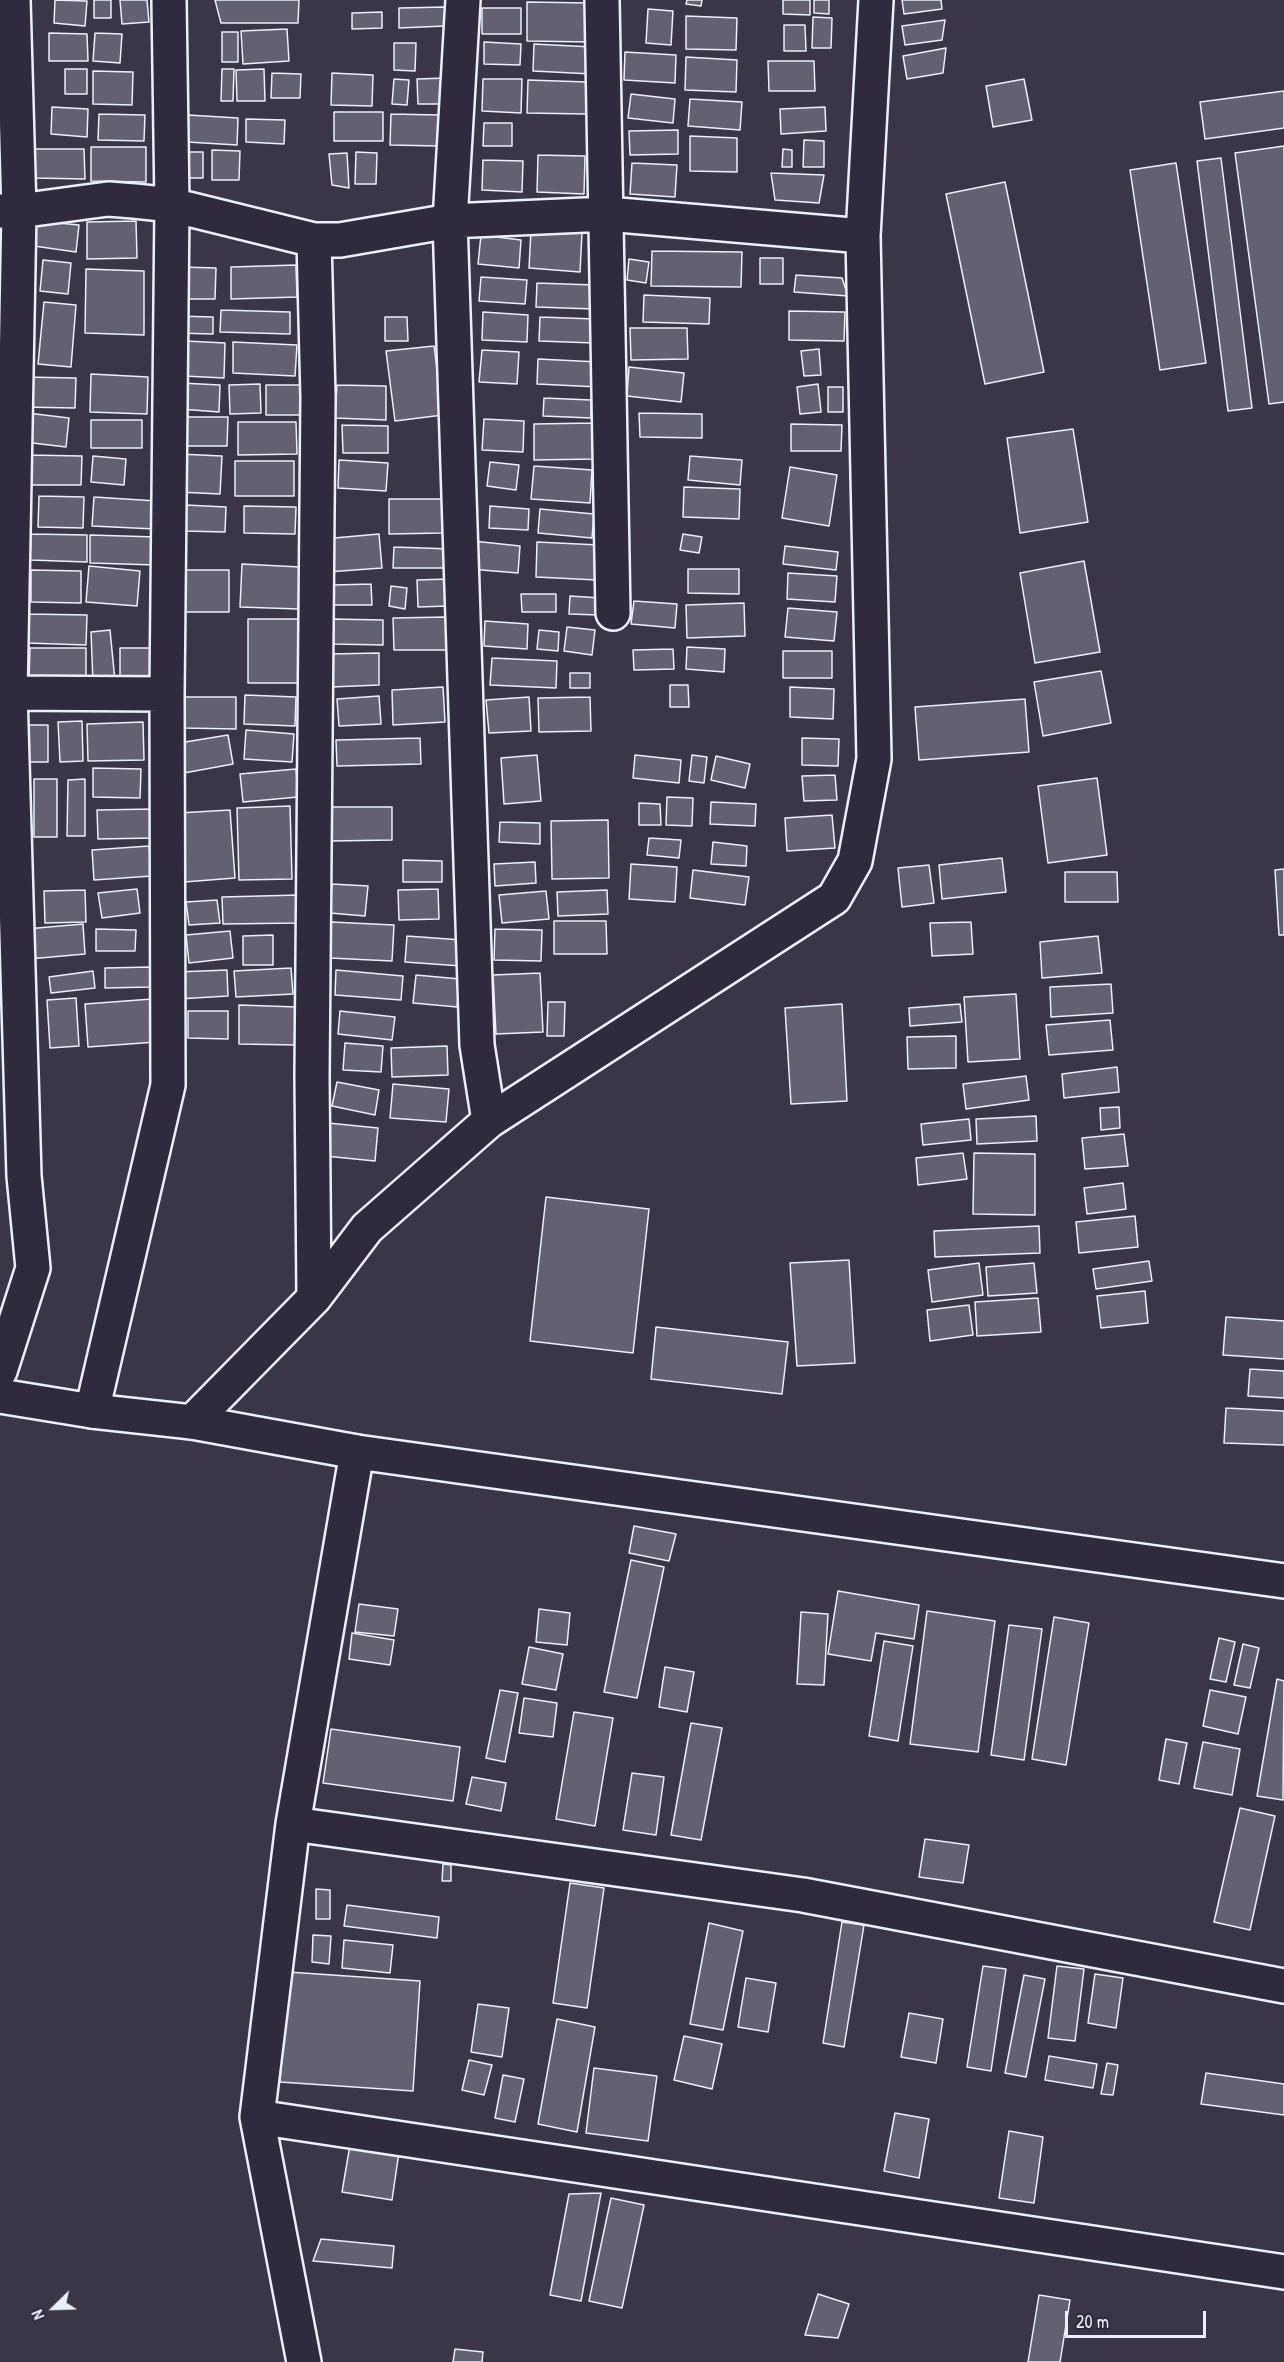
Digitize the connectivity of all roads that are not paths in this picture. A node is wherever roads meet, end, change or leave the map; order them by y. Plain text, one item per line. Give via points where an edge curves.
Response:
1 (13, 0) edge
2 (168, 0) edge
3 (463, 0) edge
4 (602, 0) edge
5 (876, 0) edge
6 (172, 205) junction
7 (9, 211) edge
8 (607, 214) junction
9 (450, 221) junction
10 (863, 236) junction
11 (314, 240) junction
12 (613, 613) dead end
13 (5, 693) edge
14 (166, 694) junction
15 (489, 1121) junction
16 (314, 1298) junction
17 (0, 1371) edge
18 (0, 1396) edge
19 (92, 1411) junction
20 (192, 1422) junction
21 (357, 1452) junction
22 (1284, 1581) edge
23 (293, 1824) junction
24 (1284, 1986) edge
25 (257, 2117) junction
26 (1284, 2272) edge
27 (304, 2362) edge

1 - 7 street
2 - 6 street
3 - 9 street
4 - 8 street
5 - 10 street
6 - 7 street via 108,199
6 - 11 street
6 - 14 street
7 - 13 street
8 - 9 street
8 - 10 street
8 - 12 street
9 - 11 street via 340,240
9 - 15 street via 477,1045
10 - 15 street via 874,759 855,861 834,898
11 - 16 street via 318,397
13 - 14 street
13 - 17 street via 24,1176 33,1268
14 - 19 street via 168,1085
15 - 16 street via 367,1228
16 - 20 street
18 - 19 street
19 - 20 street
20 - 21 street
21 - 22 street
21 - 23 street
23 - 24 street via 803,1895
23 - 25 street
25 - 26 street
25 - 27 street

